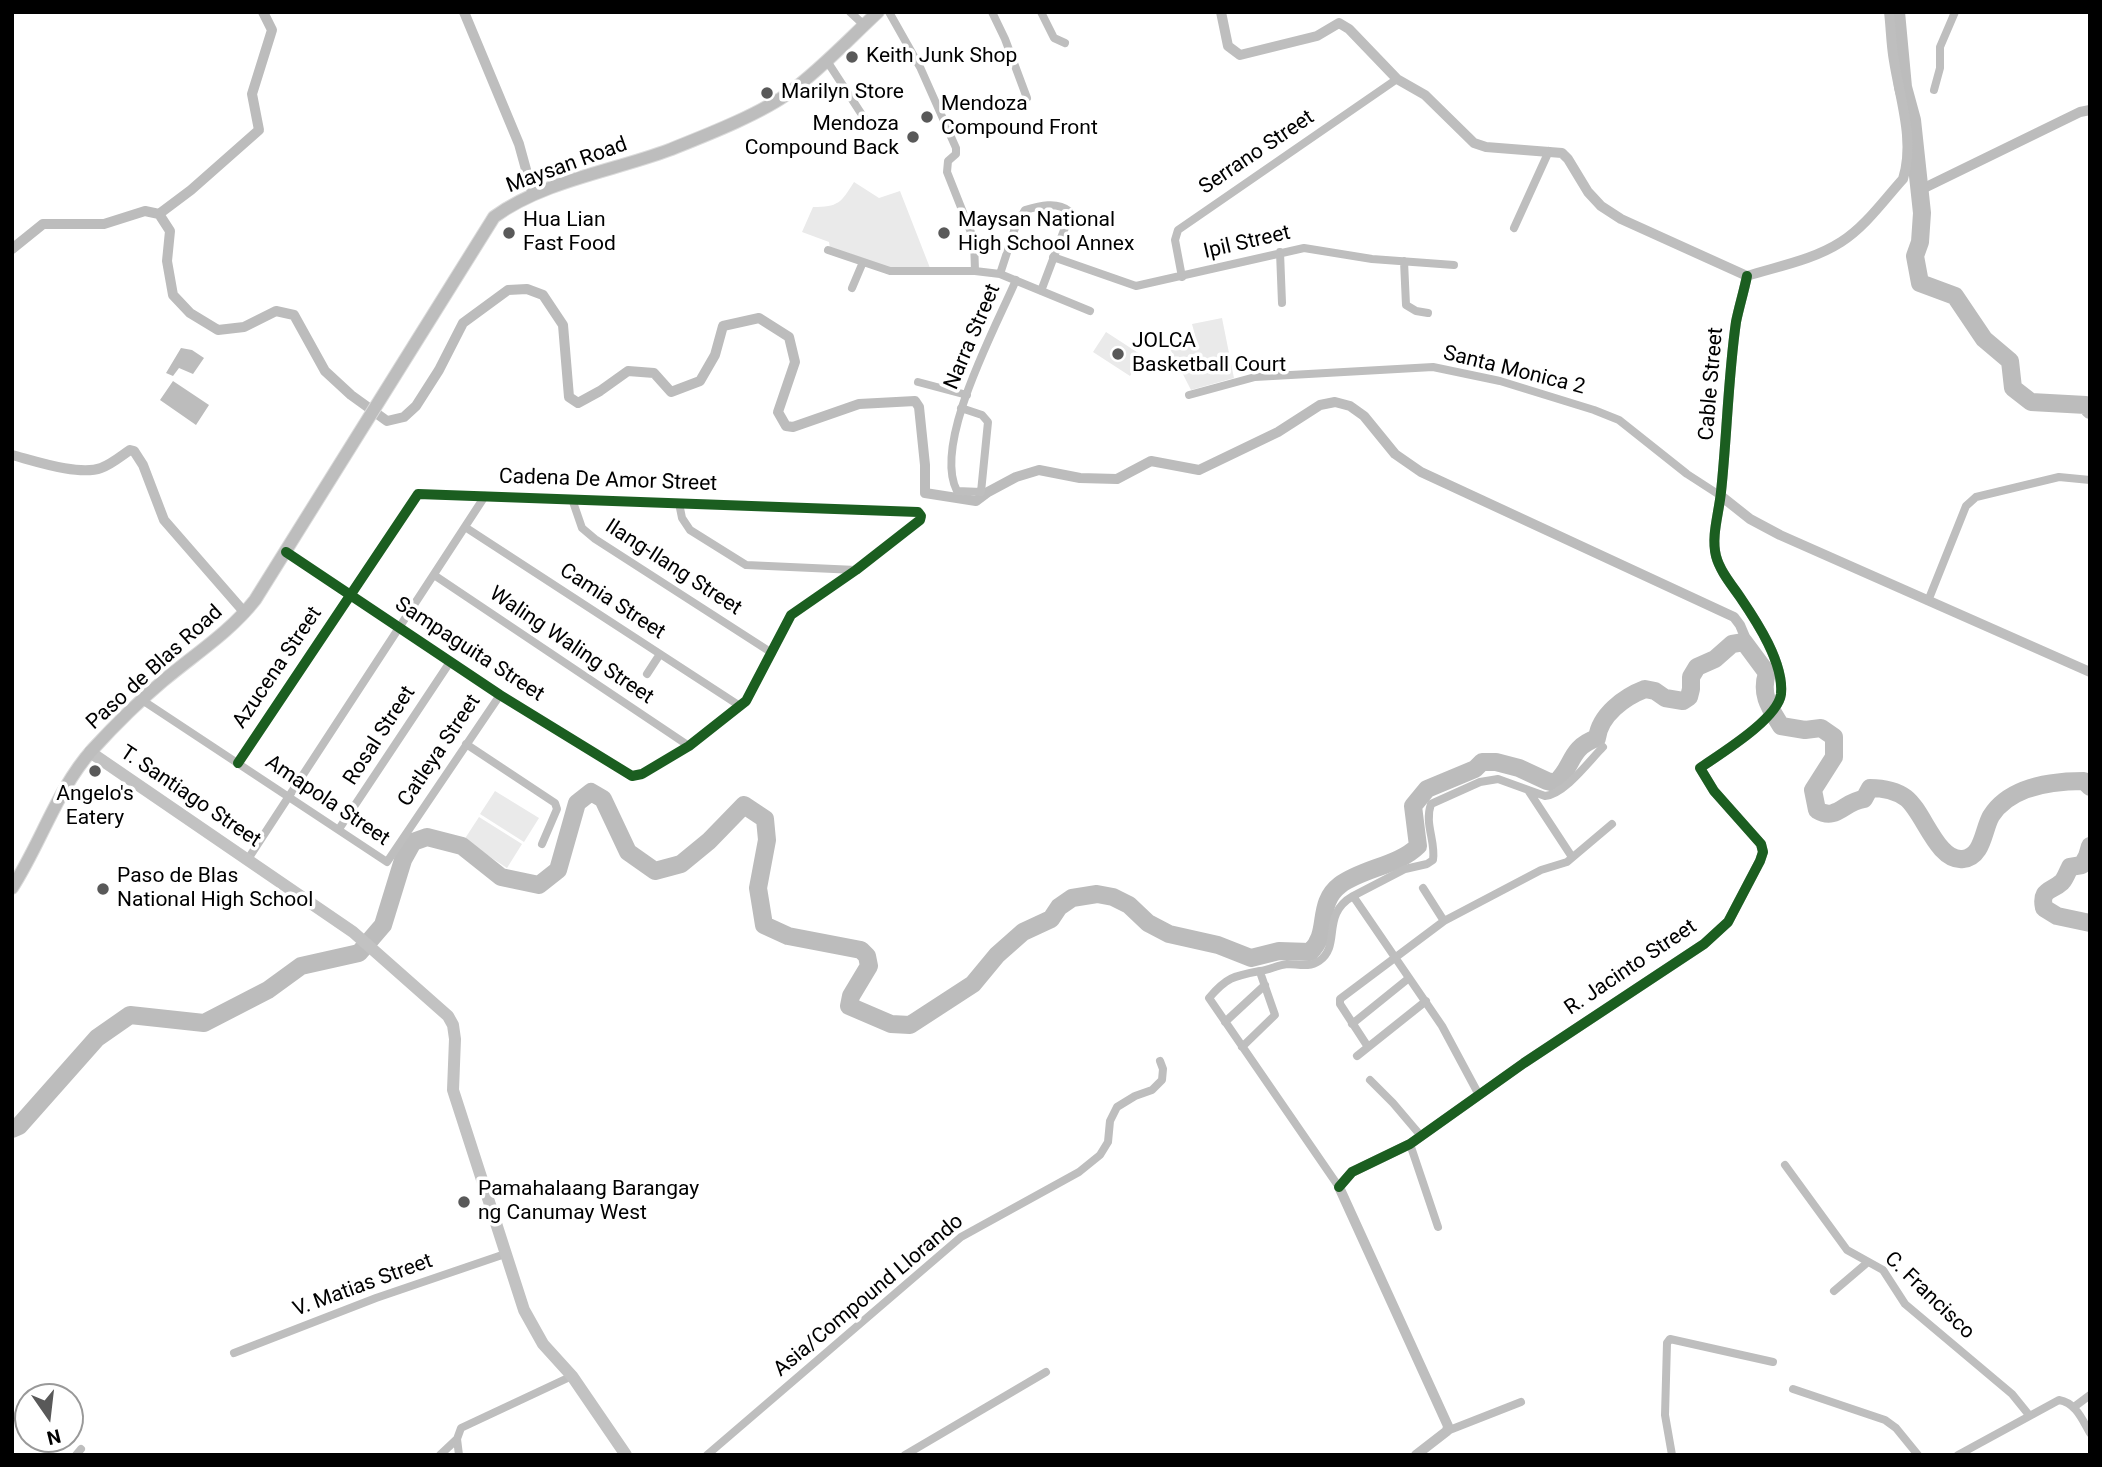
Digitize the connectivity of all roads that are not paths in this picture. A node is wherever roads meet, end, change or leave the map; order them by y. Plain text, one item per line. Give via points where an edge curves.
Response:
1 (464, 12) edge
2 (850, 12) edge
3 (878, 12) edge
4 (889, 12) edge
5 (992, 12) edge
6 (1041, 12) edge
7 (1221, 12) edge
8 (1889, 12) edge
9 (1955, 12) edge
10 (864, 25) junction
11 (1065, 43) dead end
12 (828, 62) junction
13 (1397, 79) junction
14 (1934, 90) dead end
15 (1027, 98) dead end
16 (866, 121) dead end
17 (1549, 151) junction
18 (533, 193) junction
19 (1514, 228) dead end
20 (828, 250) dead end
21 (1280, 252) junction
22 (1053, 257) junction
23 (1404, 261) junction
24 (863, 262) junction
25 (1454, 265) dead end
26 (975, 271) junction
27 (1000, 274) junction
28 (1747, 275) junction
29 (1182, 277) junction
30 (1016, 280) junction
31 (852, 288) dead end
32 (1041, 291) junction
33 (1282, 303) dead end
34 (1090, 311) dead end
35 (1428, 313) dead end
36 (918, 382) dead end
37 (967, 395) junction
38 (1189, 395) dead end
39 (961, 408) junction
40 (12, 455) edge
41 (2090, 480) edge
42 (485, 496) junction
43 (1721, 496) junction
44 (572, 499) junction
45 (679, 503) junction
46 (465, 527) junction
47 (286, 552) junction
48 (856, 570) junction
49 (434, 575) junction
50 (350, 594) junction
51 (1928, 601) junction
52 (245, 613) junction
53 (400, 627) junction
54 (772, 653) junction
55 (660, 654) junction
56 (450, 662) junction
57 (2090, 672) edge
58 (647, 674) dead end
59 (500, 695) junction
60 (142, 700) junction
61 (740, 706) junction
62 (466, 744) junction
63 (689, 746) junction
64 (1603, 747) dead end
65 (90, 752) junction
66 (238, 763) junction
67 (1526, 788) junction
68 (289, 796) junction
69 (1612, 824) dead end
70 (340, 829) junction
71 (542, 844) dead end
72 (1572, 857) junction
73 (248, 859) junction
74 (387, 862) joint
75 (12, 888) edge
76 (1423, 888) dead end
77 (1353, 896) junction
78 (1444, 921) junction
79 (1396, 957) junction
80 (1260, 972) junction
81 (1409, 978) junction
82 (1265, 985) junction
83 (1426, 1001) junction
84 (1225, 1022) junction
85 (1352, 1024) junction
86 (1242, 1046) junction
87 (1368, 1047) junction
88 (1357, 1056) dead end
89 (1160, 1061) dead end
90 (1370, 1080) dead end
91 (1479, 1094) junction
92 (1421, 1136) junction
93 (1410, 1144) junction
94 (1784, 1165) dead end
95 (1339, 1187) junction
96 (1438, 1227) dead end
97 (505, 1254) junction
98 (1868, 1262) junction
99 (1834, 1292) dead end
100 (234, 1353) dead end
101 (1773, 1362) dead end
102 (1045, 1372) dead end
103 (572, 1377) junction
104 (1793, 1389) dead end
105 (2090, 1395) edge
106 (1521, 1402) dead end
107 (2074, 1408) junction
108 (2029, 1415) junction
109 (1447, 1431) junction
110 (2090, 1433) edge
111 (457, 1439) junction
112 (440, 1455) edge
113 (459, 1455) edge
114 (626, 1455) edge
115 (707, 1455) edge
116 (905, 1455) edge
117 (1416, 1455) edge
118 (1672, 1455) edge
119 (1918, 1455) edge
120 (1958, 1455) edge

1 - 18 street via 519,144
2 - 10 street
3 - 10 main road, Maysan Road
4 - 26 street via 920,67 956,148 947,172 974,240
5 - 15 street
6 - 11 street via 1054,38
7 - 13 street via 1228,46 1240,55 1317,36 1339,23
8 - 28 street via 1907,132 1903,179 1842,242 1811,257
9 - 14 street via 1940,47
10 - 12 main road, Maysan Road
12 - 16 street
12 - 18 main road, Maysan Road via 759,110 670,149
13 - 17 street via 1425,95 1479,146
13 - 29 street, Serrano Street via 1178,230 1175,240
17 - 19 street
17 - 28 street via 1562,153 1588,192 1621,219
18 - 47 main road, Maysan Road via 494,217
20 - 24 street
21 - 23 street, Ipil Street via 1316,248
21 - 29 street, Ipil Street
21 - 33 street
22 - 27 street via 1069,211 1059,205 1025,210
22 - 29 street, Ipil Street via 1136,286
22 - 32 street
23 - 25 street, Ipil Street
23 - 35 street via 1406,305
24 - 26 street via 890,271
24 - 31 street
26 - 27 street
27 - 30 street
28 - 43 street, Cable Street via 1737,321
30 - 32 street
30 - 37 street, Narra Street
32 - 34 street
36 - 37 street
37 - 39 street, Narra Street
38 - 43 street, Santa Monica 2 via 1255,377 1433,367 1453,370 1619,420
39 - 39 street, Narra Street via 952,436 954,488 981,492 988,422
40 - 52 street via 94,470 134,451 164,520
41 - 51 street via 2059,477 1970,500
42 - 44 street, Cadena De Amor Street
42 - 46 street
42 - 50 street, Cadena De Amor Street via 418,494
43 - 51 street via 1764,528
43 - 91 street, R. Jacinto Street via 1716,555 1774,657 1781,695 1753,731 1700,768 1763,852 1728,922 1704,944
44 - 45 street, Cadena De Amor Street
44 - 54 street, Ilang-Ilang Street via 582,528
45 - 48 street via 690,530 746,565
45 - 48 street, Cadena De Amor Street via 918,512 920,520
46 - 49 street
46 - 55 street, Camia Street
47 - 50 street, Sampaguita Street
47 - 52 main road, Paso de Blas Road
48 - 54 street via 791,615
49 - 53 street
49 - 63 street, Waling Waling Street
50 - 53 street, Sampaguita Street
50 - 66 street, Azucena Street
51 - 57 street
52 - 60 main road, Paso de Blas Road
53 - 56 street, Sampaguita Street
53 - 68 street
54 - 61 street
55 - 58 street
55 - 61 street, Camia Street
56 - 59 street, Sampaguita Street
56 - 70 street, Rosal Street
59 - 62 street, Catleya Street
59 - 63 street, Sampaguita Street via 632,776 642,775
60 - 65 main road, Paso de Blas Road
60 - 66 street, Amapola Street
61 - 63 street
62 - 71 street via 555,803
62 - 74 street, Catleya Street
64 - 67 street via 1551,795
65 - 73 main road, T. Santiago Street
65 - 75 main road, Paso de Blas Road via 61,795
66 - 68 street, Amapola Street
67 - 72 street
67 - 77 street via 1488,780 1431,804 1428,822 1433,860
68 - 70 street, Amapola Street
68 - 73 street
69 - 72 street
70 - 74 street, Amapola Street
72 - 78 street
73 - 97 main road, T. Santiago Street via 353,932 442,1008 453,1025 455,1039 453,1090
76 - 78 street
77 - 79 street
77 - 80 street via 1341,903 1335,914 1330,945 1321,960
78 - 79 street
79 - 81 street
79 - 85 street via 1340,999
80 - 82 street
80 - 84 street via 1229,978 1209,998
81 - 83 street
81 - 85 street
82 - 84 street
82 - 86 street via 1276,1015
83 - 87 street
83 - 91 street
84 - 86 street
85 - 87 street
86 - 95 street
87 - 88 street
89 - 115 street, Asia/Compound Llorando via 1162,1080 1117,1107 1100,1155 1079,1172 961,1237
90 - 92 street
91 - 92 street, R. Jacinto Street
92 - 93 street, R. Jacinto Street
93 - 95 street, R. Jacinto Street via 1364,1164
93 - 96 street
94 - 98 street, C. Francisco via 1842,1244
95 - 109 street via 1446,1420
97 - 100 street, V. Matias Street
97 - 103 main road, T. Santiago Street via 530,1322
98 - 99 street
98 - 108 street, C. Francisco via 1883,1270 1905,1304 2012,1394
101 - 118 street via 1670,1339 1665,1415
102 - 116 street
103 - 111 street via 461,1428
103 - 114 main road, T. Santiago Street
104 - 119 street via 1885,1420
105 - 107 street
106 - 109 street
107 - 108 street via 2059,1400
107 - 110 street
108 - 120 street
109 - 117 street
111 - 112 street
111 - 113 street

